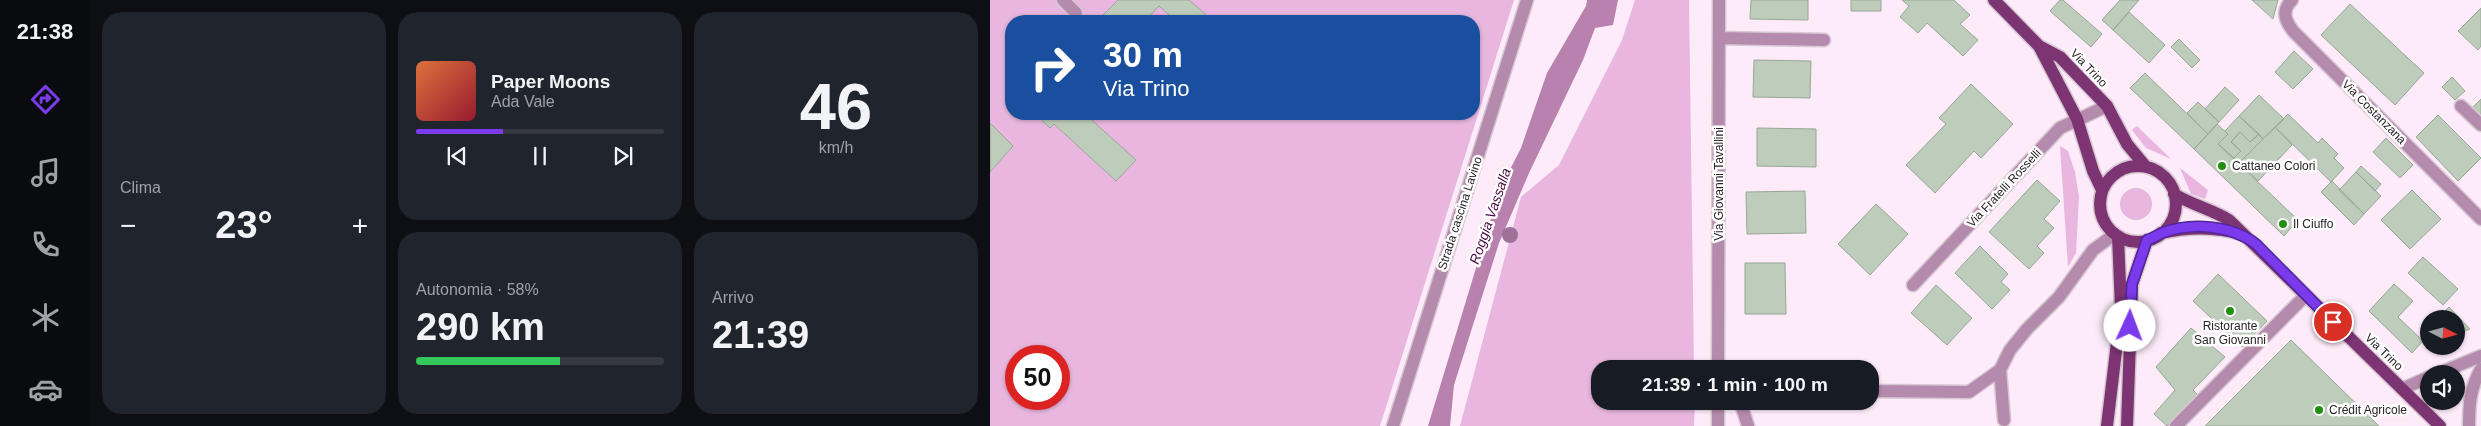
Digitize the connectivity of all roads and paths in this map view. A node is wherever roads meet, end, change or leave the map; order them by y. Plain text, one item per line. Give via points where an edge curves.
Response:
1 (1063, 0) edge
2 (1527, 0) edge
3 (1719, 0) edge
4 (1994, 0) edge
5 (2292, 0) edge
6 (1076, 13) dead end
7 (1719, 38) junction
8 (1824, 40) dead end
9 (2039, 46) junction
10 (2107, 106) junction
11 (2461, 106) dead end
12 (2077, 119) junction
13 (2481, 125) edge
14 (2146, 167) junction
15 (2102, 190) junction
16 (2174, 194) junction
17 (2481, 219) edge
18 (2162, 234) junction
19 (2243, 234) junction
20 (2117, 235) junction
21 (2147, 240) junction
22 (1913, 285) dead end
23 (2306, 295) junction
24 (2481, 356) edge
25 (1718, 360) edge
26 (2460, 365) edge
27 (2481, 369) edge
28 (2000, 370) junction
29 (2420, 381) edge
30 (2402, 389) junction
31 (1879, 391) edge
32 (1718, 410) edge
33 (1743, 410) edge
34 (2004, 420) dead end
35 (2438, 425) edge
36 (1393, 426) edge
37 (1718, 426) edge
38 (1748, 426) edge
39 (2107, 426) edge
40 (2127, 426) edge
41 (2176, 426) edge
42 (2469, 426) edge

1 - 6 street
2 - 36 street, Strada cascina Lavino
3 - 7 street, Via Giovanni Tavallini
4 - 9 main road, Via Trino
5 - 17 street, Via Costanzana via 2285,10 2285,20 2292,31
7 - 8 street
7 - 25 street, Via Giovanni Tavallini
9 - 10 main road, Via Trino via 2060,57
9 - 12 main road, Via Trino
10 - 12 street, Via Fratelli Rosselli
10 - 14 main road, Via Trino via 2127,144
11 - 13 street
12 - 15 main road, Via Trino
12 - 22 street, Via Fratelli Rosselli via 2055,134
14 - 15 main road via 2128,167 2112,176
14 - 16 main road via 2164,176
15 - 20 main road via 2101,214
16 - 18 main road via 2176,202 2172,220
16 - 19 main road, Via Trino via 2212,210
18 - 19 main road, Via Trino via 2184,228 2207,227
18 - 21 main road
19 - 23 main road, Via Trino
20 - 21 main road via 2128,240
20 - 28 street via 2093,250 2060,297 2010,350
20 - 39 main road via 2121,309
21 - 40 main road via 2132,284
23 - 30 main road, Via Trino
23 - 41 street
24 - 26 street
27 - 42 street via 2473,384
28 - 31 street via 1969,392
28 - 34 street
29 - 30 street
30 - 35 main road, Via Trino
32 - 37 street
33 - 38 street

